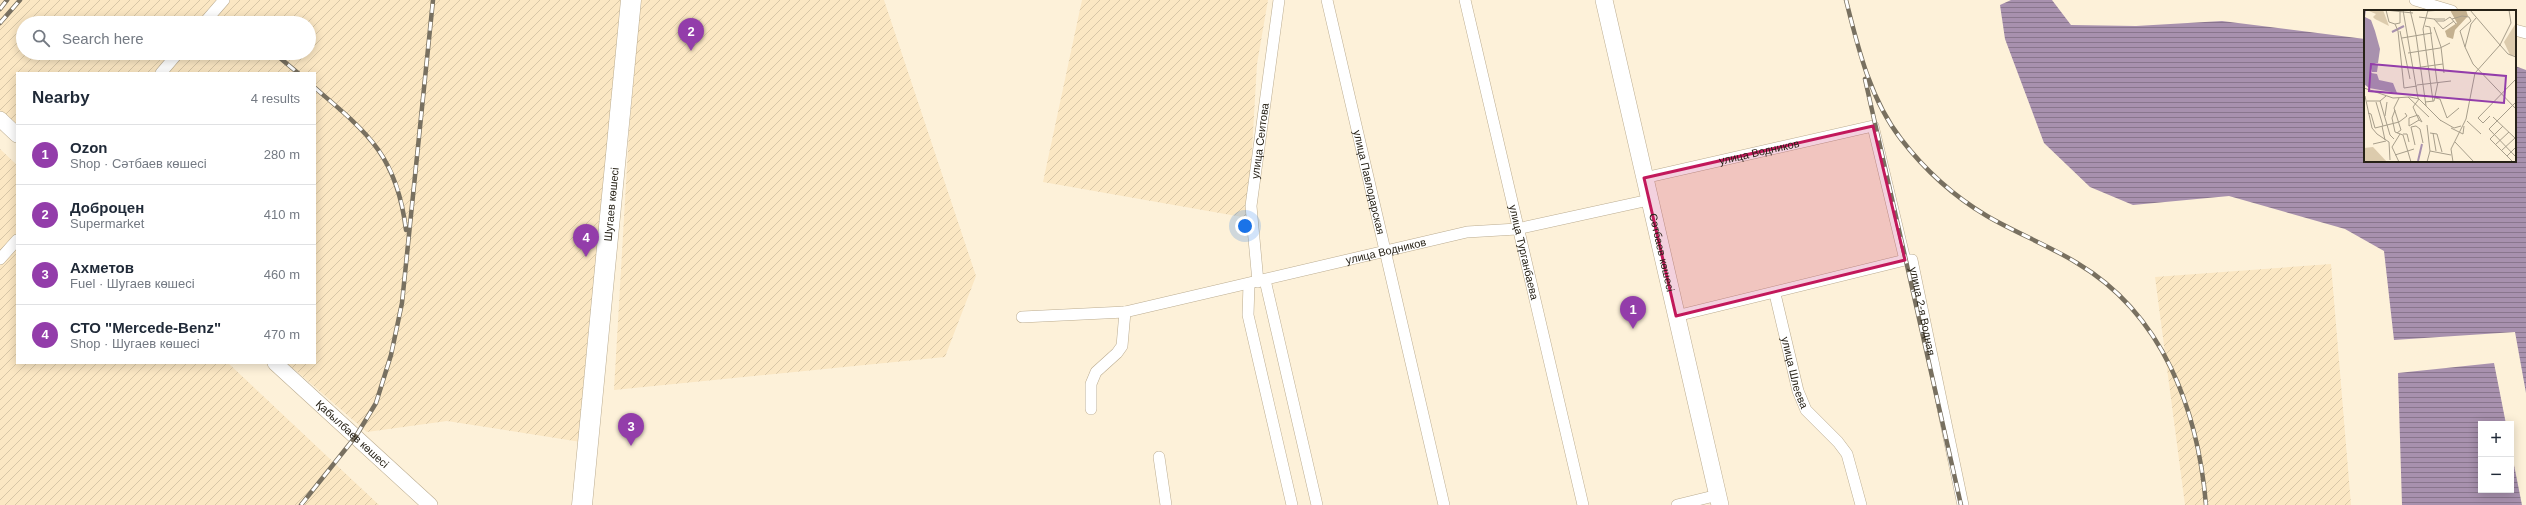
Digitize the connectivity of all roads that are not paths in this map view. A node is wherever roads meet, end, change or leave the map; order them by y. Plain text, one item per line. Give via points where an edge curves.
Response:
1 (224, 0) edge
2 (631, 0) edge
3 (1279, 0) edge
4 (1327, 0) edge
5 (1465, 0) edge
6 (1604, 0) edge
7 (2415, 0) edge
8 (2449, 10) edge
9 (210, 16) edge
10 (2516, 30) edge
11 (2526, 33) edge
12 (172, 60) edge
13 (162, 72) edge
14 (0, 119) edge
15 (1873, 126) joint
16 (16, 133) edge
17 (1644, 178) junction
18 (1649, 200) junction
19 (1517, 229) junction
20 (16, 241) edge
21 (1386, 252) junction
22 (0, 259) edge
23 (1905, 260) junction
24 (1257, 282) junction
25 (1775, 294) junction
26 (1125, 312) junction
27 (1676, 316) junction
28 (1022, 317) dead end
29 (276, 364) edge
30 (1091, 409) dead end
31 (1159, 457) dead end
32 (1719, 500) edge
33 (430, 505) edge
34 (582, 505) edge
35 (1166, 505) edge
36 (1292, 505) edge
37 (1317, 505) edge
38 (1444, 505) edge
39 (1582, 505) edge
40 (1677, 505) edge
41 (1861, 505) edge
42 (1963, 505) edge

1 - 9 street
2 - 34 highway, Шугаев көшесі
3 - 24 street, улица Сеитова via 1251,206
4 - 21 street, улица Павлодарская
5 - 19 street, улица Турганбаева
6 - 17 main road, Сәтбаев көшесі
7 - 8 street
10 - 11 street
12 - 13 street
14 - 16 main road
15 - 17 street, улица Водников
15 - 23 street, улица 2-я Водная
17 - 18 main road, Сәтбаев көшесі
18 - 19 street, улица Водников
18 - 27 main road, Сәтбаев көшесі
19 - 21 street, улица Водников via 1467,232
19 - 39 street, улица Турганбаева
20 - 22 street
21 - 24 street, улица Водников
21 - 38 street, улица Павлодарская
23 - 25 street
23 - 42 street, улица 2-я Водная via 1912,260
24 - 26 street, улица Водников
24 - 36 street, улица Сеитова via 1248,315
24 - 37 street, улица Сеитова
25 - 27 street
25 - 41 street, улица Шлеева via 1798,391 1806,410 1847,454
26 - 28 street, улица Водников
26 - 30 street via 1122,346 1096,372 1091,384
27 - 32 main road, Сәтбаев көшесі
29 - 33 main road, Қабылбаев көшесі
31 - 35 street
32 - 40 street

